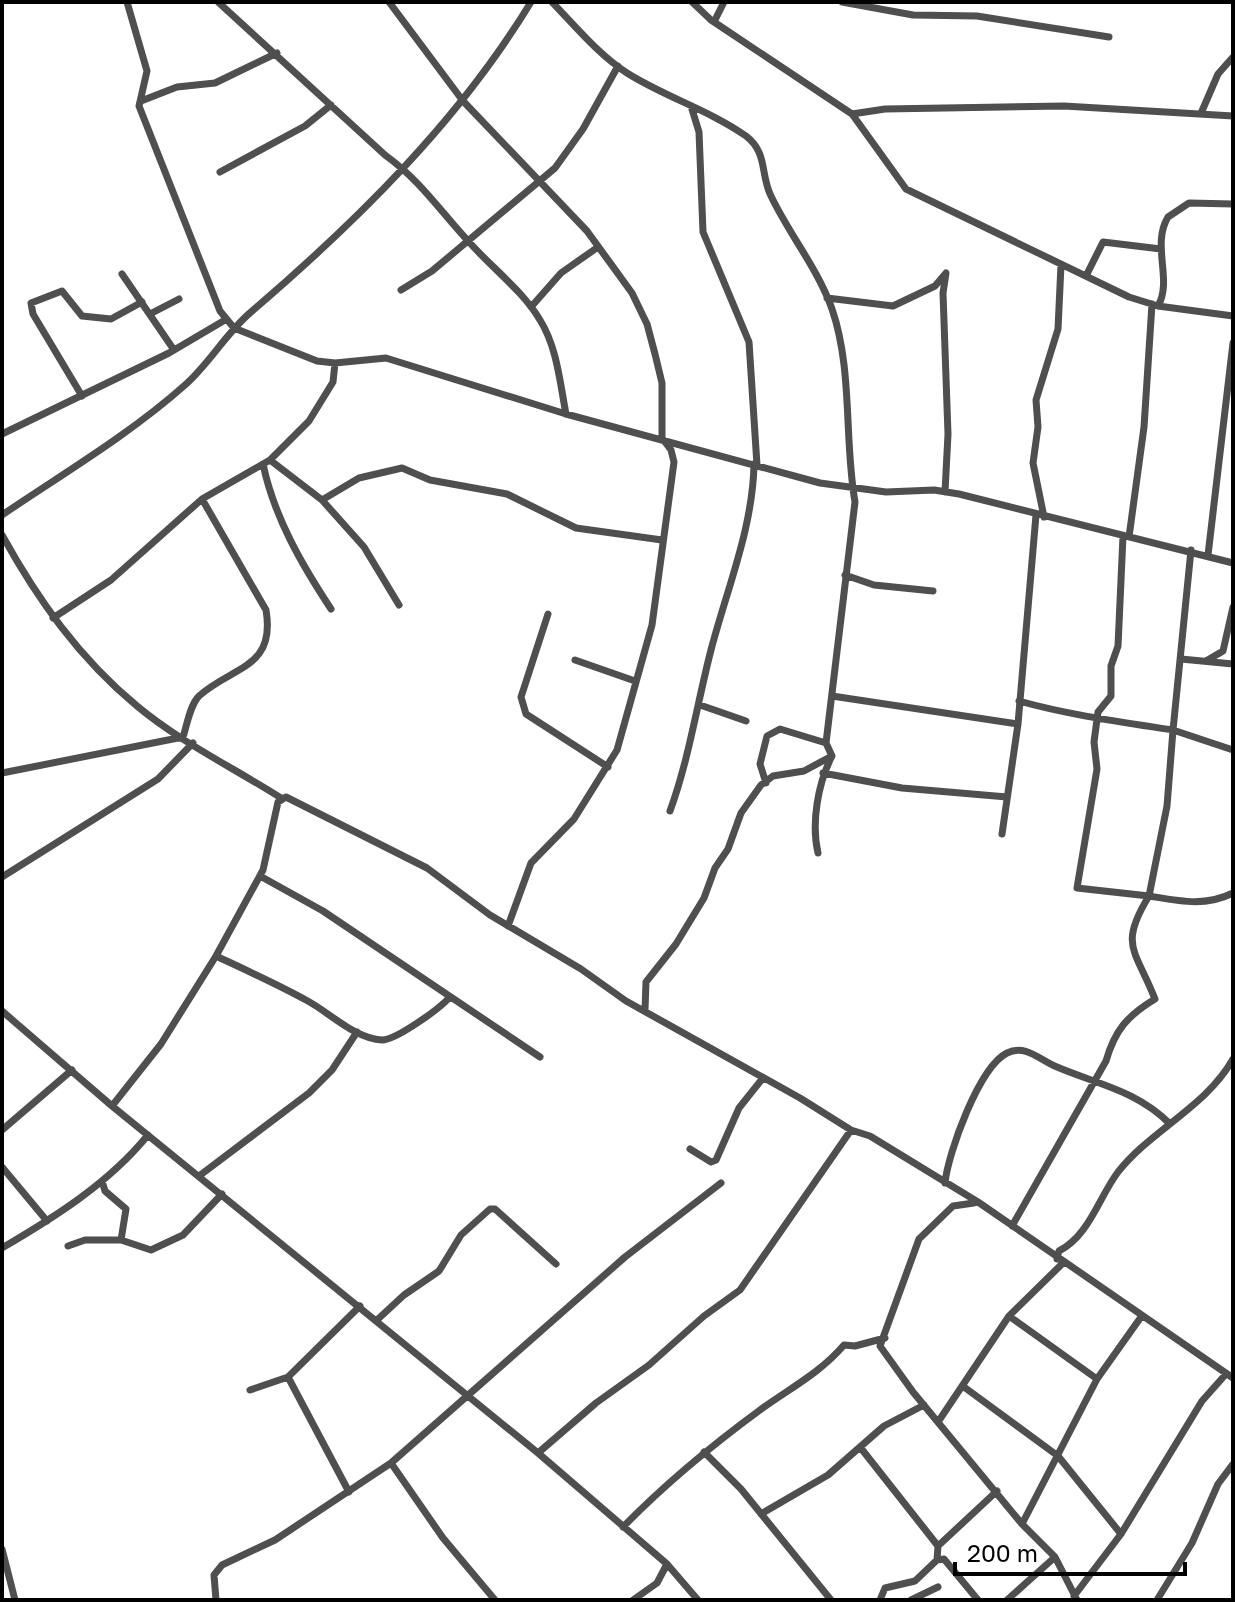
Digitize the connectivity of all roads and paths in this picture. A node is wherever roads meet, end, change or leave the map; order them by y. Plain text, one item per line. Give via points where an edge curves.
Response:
1 (127, 2) edge
2 (218, 2) edge
3 (389, 2) edge
4 (531, 2) edge
5 (552, 2) edge
6 (692, 2) edge
7 (724, 2) edge
8 (842, 2) edge
9 (714, 22) junction
10 (1109, 37) dead end
11 (277, 53) junction
12 (1233, 57) edge
13 (618, 66) junction
14 (141, 101) junction
15 (463, 101) junction
16 (331, 105) junction
17 (691, 105) junction
18 (1202, 111) junction
19 (852, 114) junction
20 (1233, 116) edge
21 (402, 167) junction
22 (220, 172) dead end
23 (540, 181) junction
24 (1233, 204) edge
25 (468, 241) junction
26 (598, 247) junction
27 (1161, 249) junction
28 (1061, 265) junction
29 (122, 274) dead end
30 (1086, 276) junction
31 (401, 290) dead end
32 (827, 298) junction
33 (179, 299) dead end
34 (142, 302) junction
35 (1155, 305) junction
36 (531, 307) junction
37 (150, 314) junction
38 (1233, 316) edge
39 (225, 320) junction
40 (234, 328) junction
41 (1233, 343) edge
42 (174, 350) junction
43 (335, 363) junction
44 (82, 396) junction
45 (566, 414) junction
46 (1229, 425) edge
47 (2, 434) edge
48 (662, 438) junction
49 (266, 462) junction
50 (755, 464) junction
51 (851, 485) junction
52 (945, 492) junction
53 (202, 499) junction
54 (322, 500) junction
55 (2, 515) edge
56 (1040, 516) junction
57 (2, 535) edge
58 (1126, 537) junction
59 (662, 540) junction
60 (1191, 550) junction
61 (1208, 555) junction
62 (1233, 563) edge
63 (845, 575) junction
64 (933, 591) dead end
65 (399, 605) dead end
66 (1233, 607) edge
67 (331, 609) dead end
68 (548, 614) dead end
69 (53, 618) junction
70 (1181, 659) junction
71 (575, 660) dead end
72 (1206, 661) junction
73 (1233, 664) edge
74 (635, 681) junction
75 (832, 696) junction
76 (1019, 701) junction
77 (700, 705) junction
78 (1098, 718) junction
79 (746, 721) dead end
80 (1018, 724) junction
81 (1173, 730) junction
82 (183, 737) junction
83 (193, 743) junction
84 (826, 743) junction
85 (1233, 750) edge
86 (832, 756) junction
87 (608, 767) junction
88 (2, 773) edge
89 (823, 773) junction
90 (766, 783) junction
91 (1007, 797) junction
92 (281, 798) junction
93 (670, 811) dead end
94 (1002, 834) dead end
95 (818, 853) dead end
96 (260, 876) junction
97 (2, 877) edge
98 (1233, 893) edge
99 (1149, 896) junction
100 (508, 926) junction
101 (216, 956) junction
102 (449, 998) junction
103 (645, 1010) junction
104 (2, 1011) edge
105 (357, 1032) junction
106 (540, 1057) dead end
107 (1233, 1059) edge
108 (72, 1070) junction
109 (763, 1078) junction
110 (1096, 1078) junction
111 (112, 1106) junction
112 (1170, 1124) junction
113 (2, 1130) edge
114 (851, 1130) junction
115 (148, 1135) junction
116 (690, 1149) dead end
117 (2, 1167) edge
118 (199, 1176) junction
119 (102, 1181) junction
120 (721, 1183) dead end
121 (945, 1183) junction
122 (222, 1194) junction
123 (974, 1203) junction
124 (47, 1221) junction
125 (1012, 1226) junction
126 (121, 1240) junction
127 (68, 1246) dead end
128 (2, 1248) edge
129 (1060, 1261) junction
130 (556, 1264) dead end
131 (360, 1306) junction
132 (1009, 1316) junction
133 (1141, 1317) junction
134 (377, 1320) junction
135 (885, 1338) junction
136 (1230, 1376) edge
137 (288, 1377) junction
138 (1097, 1379) junction
139 (964, 1387) junction
140 (250, 1390) dead end
141 (468, 1397) junction
142 (924, 1405) junction
143 (938, 1422) junction
144 (860, 1447) junction
145 (704, 1452) junction
146 (538, 1453) junction
147 (1058, 1456) junction
148 (391, 1463) junction
149 (1233, 1464) edge
150 (997, 1491) junction
151 (349, 1492) junction
152 (761, 1514) junction
153 (1022, 1524) junction
154 (623, 1527) junction
155 (1121, 1534) junction
156 (938, 1546) junction
157 (2, 1549) edge
158 (1055, 1557) junction
159 (937, 1560) junction
160 (667, 1564) junction
161 (938, 1587) dead end
162 (1076, 1598) edge
163 (15, 1600) edge
164 (216, 1600) edge
165 (495, 1600) edge
166 (633, 1600) edge
167 (698, 1600) edge
168 (831, 1600) edge
169 (880, 1600) edge
170 (911, 1600) edge
171 (978, 1600) edge
172 (1007, 1600) edge
173 (1157, 1600) edge

1 - 14 street via 146,59
2 - 11 street
3 - 15 street
4 - 15 street
5 - 13 street
6 - 9 street
7 - 9 street
8 - 10 street
9 - 19 street
11 - 14 street via 225,79 177,87
11 - 16 street
12 - 18 street via 1218,74
13 - 17 street
13 - 23 street via 583,129
14 - 39 street via 158,160
15 - 21 street
15 - 23 street
16 - 21 street
16 - 22 street via 305,126
17 - 32 street via 758,149 767,189
17 - 50 street via 699,132 703,232 749,342
18 - 19 street via 1064,106
18 - 20 street
19 - 28 street via 906,189
21 - 25 street
21 - 40 street via 330,243
23 - 25 street
23 - 26 street
24 - 27 street via 1183,205 1165,221
25 - 31 street
25 - 36 street
26 - 36 street via 561,273
26 - 48 street via 647,324 662,383
27 - 30 street via 1103,242
27 - 35 street via 1164,291
28 - 30 street
28 - 56 street via 1058,329 1036,400 1033,463
29 - 34 street
30 - 35 street
32 - 51 street via 836,325 851,439
32 - 52 street via 893,306 935,286 946,273
33 - 37 street
34 - 37 street
34 - 44 street via 111,319 82,316 62,291 31,303
35 - 38 street
35 - 58 street via 1144,427
36 - 45 street via 554,356
37 - 42 street
39 - 40 street
39 - 42 street
40 - 43 street via 286,351
40 - 55 street via 178,390
41 - 46 street
42 - 44 street
43 - 45 street via 386,358
43 - 49 street via 333,382 309,421
44 - 47 street
45 - 48 street
46 - 61 street
48 - 50 street
48 - 59 street via 674,462
49 - 53 street
49 - 54 street
49 - 67 street via 270,494 302,563
50 - 51 street via 820,483
50 - 77 street via 749,515
51 - 52 street via 886,492
51 - 63 street via 855,502
52 - 56 street
53 - 69 street via 104,586
53 - 82 street via 266,610 268,623 263,649 241,671 199,696
54 - 59 street via 359,478 402,468 430,480 507,494 576,528
54 - 65 street via 371,557
56 - 58 street
56 - 76 street
57 - 69 street
58 - 60 street
58 - 78 street via 1112,691
59 - 74 street via 652,625
60 - 61 street
60 - 70 street
61 - 62 street
63 - 64 street via 874,585
63 - 75 street
66 - 72 street via 1223,651
68 - 87 street via 522,688 526,714
69 - 82 street via 138,707
70 - 72 street
70 - 81 street
71 - 74 street
72 - 73 street
74 - 87 street
75 - 80 street
75 - 84 street
76 - 78 street
76 - 80 street
77 - 79 street
77 - 93 street
78 - 81 street
78 - 99 street via 1097,769 1077,888
80 - 91 street
81 - 85 street
81 - 99 street via 1167,806
82 - 83 street
82 - 88 street
83 - 92 street
83 - 97 street via 158,779
84 - 86 street
84 - 90 street via 780,729 767,736 760,764
86 - 89 street
86 - 90 street
87 - 100 street via 574,819 531,863
89 - 91 street via 902,788
89 - 95 street via 814,837
90 - 103 street via 741,813 704,898 646,982
91 - 94 street
92 - 96 street
92 - 100 street via 427,868
96 - 101 street
96 - 102 street via 323,911
98 - 99 street via 1216,902
99 - 110 street via 1132,923 1133,957 1155,999 1115,1032
100 - 103 street
101 - 105 street via 282,987
101 - 111 street via 161,1044
102 - 105 street via 432,1015 392,1038
102 - 106 street
103 - 109 street
104 - 108 street
105 - 118 street via 309,1093
107 - 112 street via 1219,1082
108 - 111 street
108 - 113 street
109 - 114 street
109 - 116 street via 739,1108 716,1160
110 - 112 street
110 - 121 street via 1057,1068 1026,1050 1006,1054 995,1062 964,1119
110 - 125 street
111 - 115 street
112 - 129 street via 1117,1173 1093,1214 1059,1251
114 - 121 street via 870,1136
114 - 146 street via 740,1290
115 - 118 street
115 - 119 street via 126,1163
117 - 124 street
118 - 122 street
119 - 124 street
119 - 126 street via 105,1191 126,1209
120 - 141 street via 625,1257
121 - 123 street
122 - 126 street via 177,1239 146,1251
122 - 131 street
123 - 125 street
123 - 135 street via 953,1206 919,1239
124 - 128 street
125 - 129 street
126 - 127 street via 85,1240
129 - 132 street
129 - 133 street
130 - 134 street via 490,1209 461,1235 439,1271
131 - 134 street
131 - 137 street
132 - 138 street
132 - 139 street
133 - 136 street
133 - 138 street
134 - 141 street
135 - 142 street via 880,1346
135 - 145 street via 844,1345 821,1371
136 - 155 street via 1202,1401
137 - 140 street
137 - 151 street
138 - 147 street
139 - 143 street
139 - 147 street
141 - 146 street
141 - 148 street
142 - 143 street
142 - 144 street via 884,1426
143 - 150 street
144 - 152 street via 828,1475
144 - 156 street
145 - 152 street
145 - 154 street
146 - 154 street
147 - 153 street
147 - 155 street
148 - 151 street
148 - 165 street
149 - 173 street
150 - 153 street
150 - 156 street
151 - 164 street via 275,1540 222,1565 214,1575
152 - 168 street
153 - 158 street
154 - 160 street
155 - 162 street
156 - 159 street
157 - 163 street
158 - 162 street
158 - 172 street
159 - 169 street via 915,1581 885,1588
159 - 171 street via 944,1559
160 - 166 street via 657,1583
160 - 167 street
161 - 170 street

